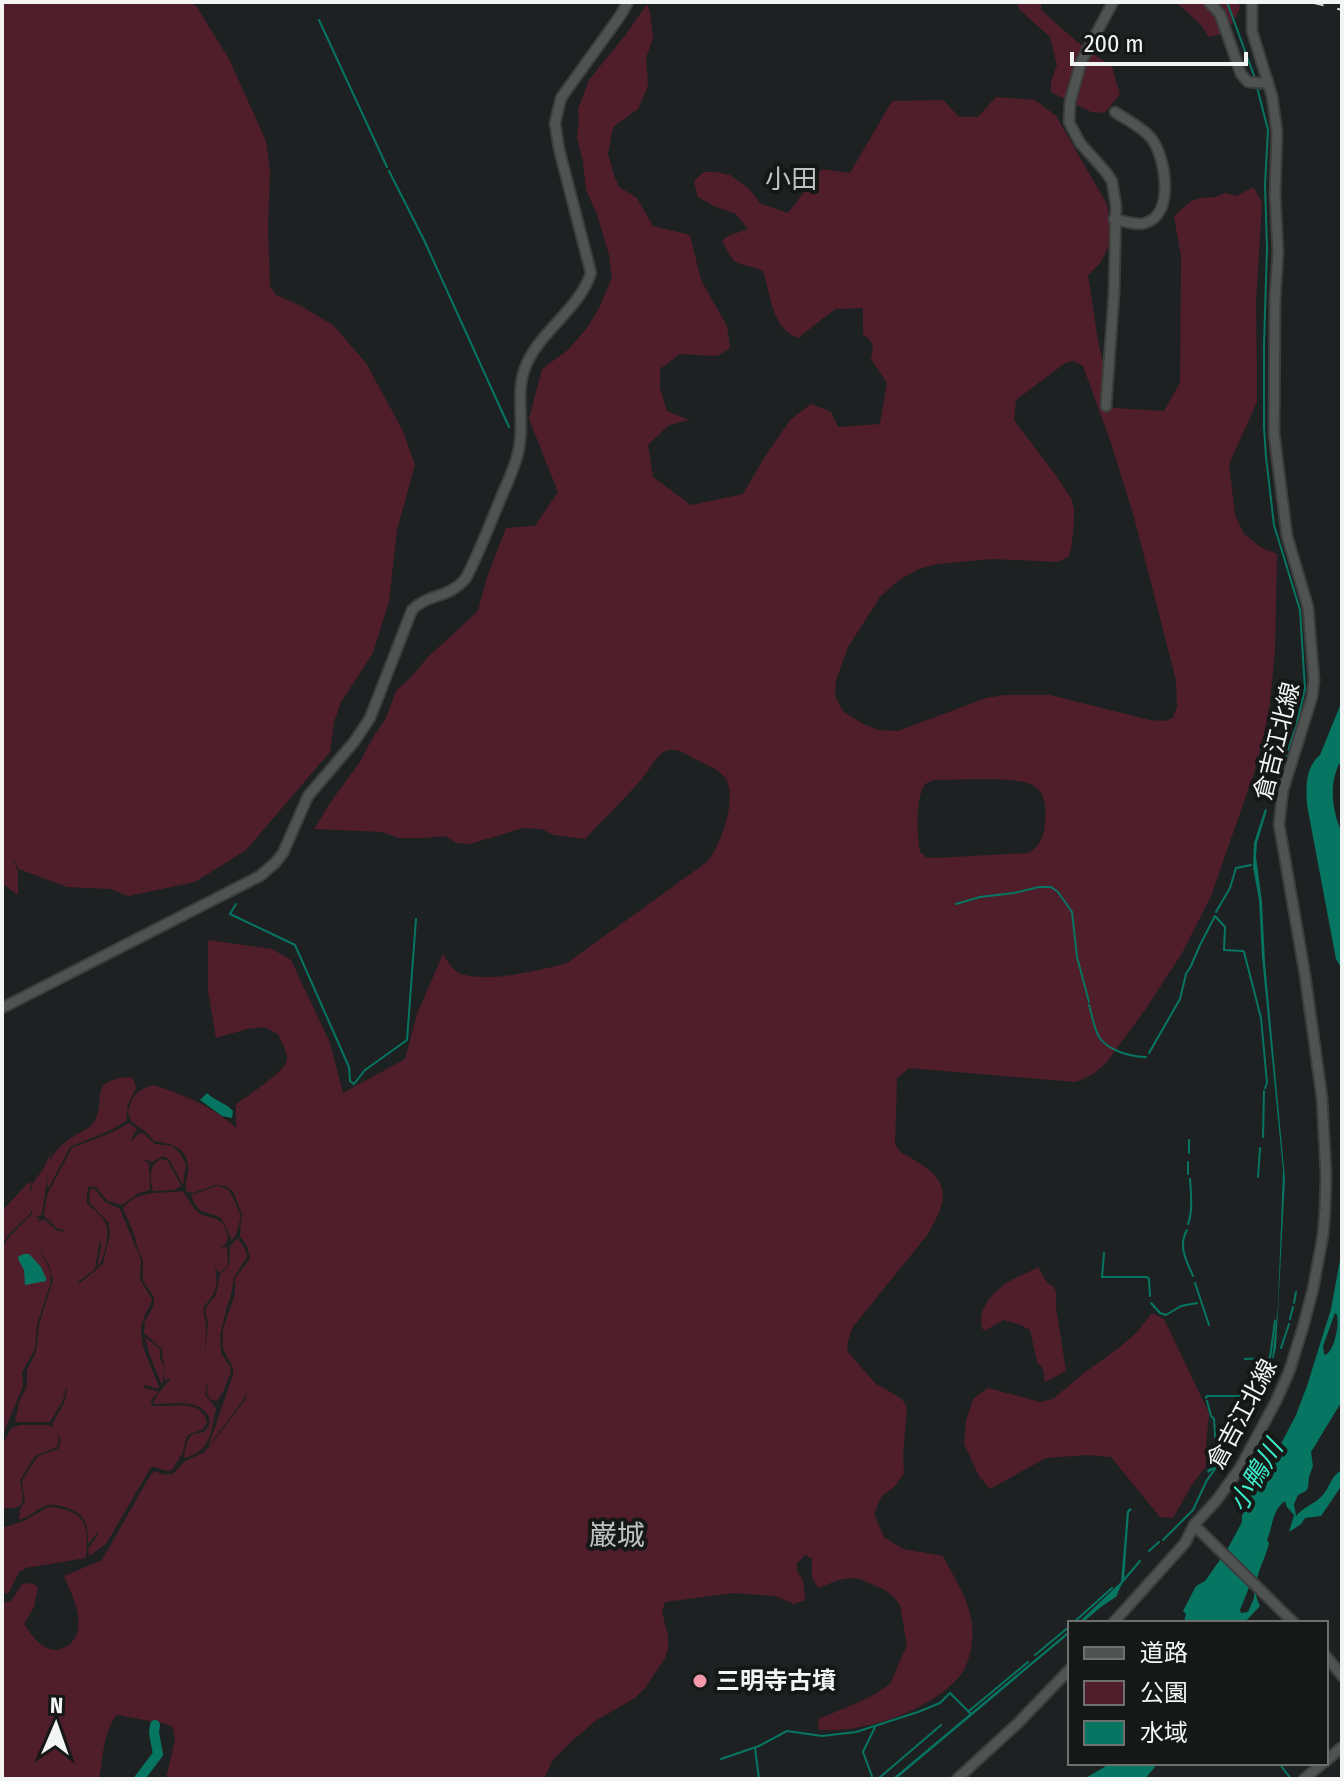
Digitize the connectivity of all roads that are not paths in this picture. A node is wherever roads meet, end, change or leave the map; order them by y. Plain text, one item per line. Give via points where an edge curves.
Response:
1 (628, 2) edge
2 (1113, 2) edge
3 (1209, 2) edge
4 (1252, 2) edge
5 (1268, 81) junction
6 (1115, 112) dead end
7 (1114, 219) junction
8 (1106, 406) dead end
9 (2, 1008) edge
10 (1198, 1528) junction
11 (1115, 1621) edge
12 (1292, 1621) edge
13 (1328, 1658) edge
14 (1068, 1671) edge
15 (1342, 1676) edge
16 (1321, 1765) edge
17 (957, 1779) edge
18 (1304, 1779) edge

1 - 9 street via 557,110 559,149 591,273 527,362 520,391 519,448 466,578 459,587 412,610 370,718 308,796 275,863 260,876
2 - 7 street via 1081,62 1069,122 1112,181
3 - 5 street via 1220,14 1241,74 1248,82
4 - 5 street, 倉吉江北線 via 1252,31
5 - 10 street, 倉吉江北線 via 1277,132 1274,433 1287,536 1308,607 1314,680 1283,790 1279,824 1317,1054 1325,1209 1313,1289 1289,1372 1240,1468
6 - 7 street via 1151,138 1162,157 1165,190 1153,220 1142,225
7 - 8 street
10 - 11 street, 倉吉江北線
10 - 12 street
13 - 15 street
14 - 17 street
16 - 18 street

